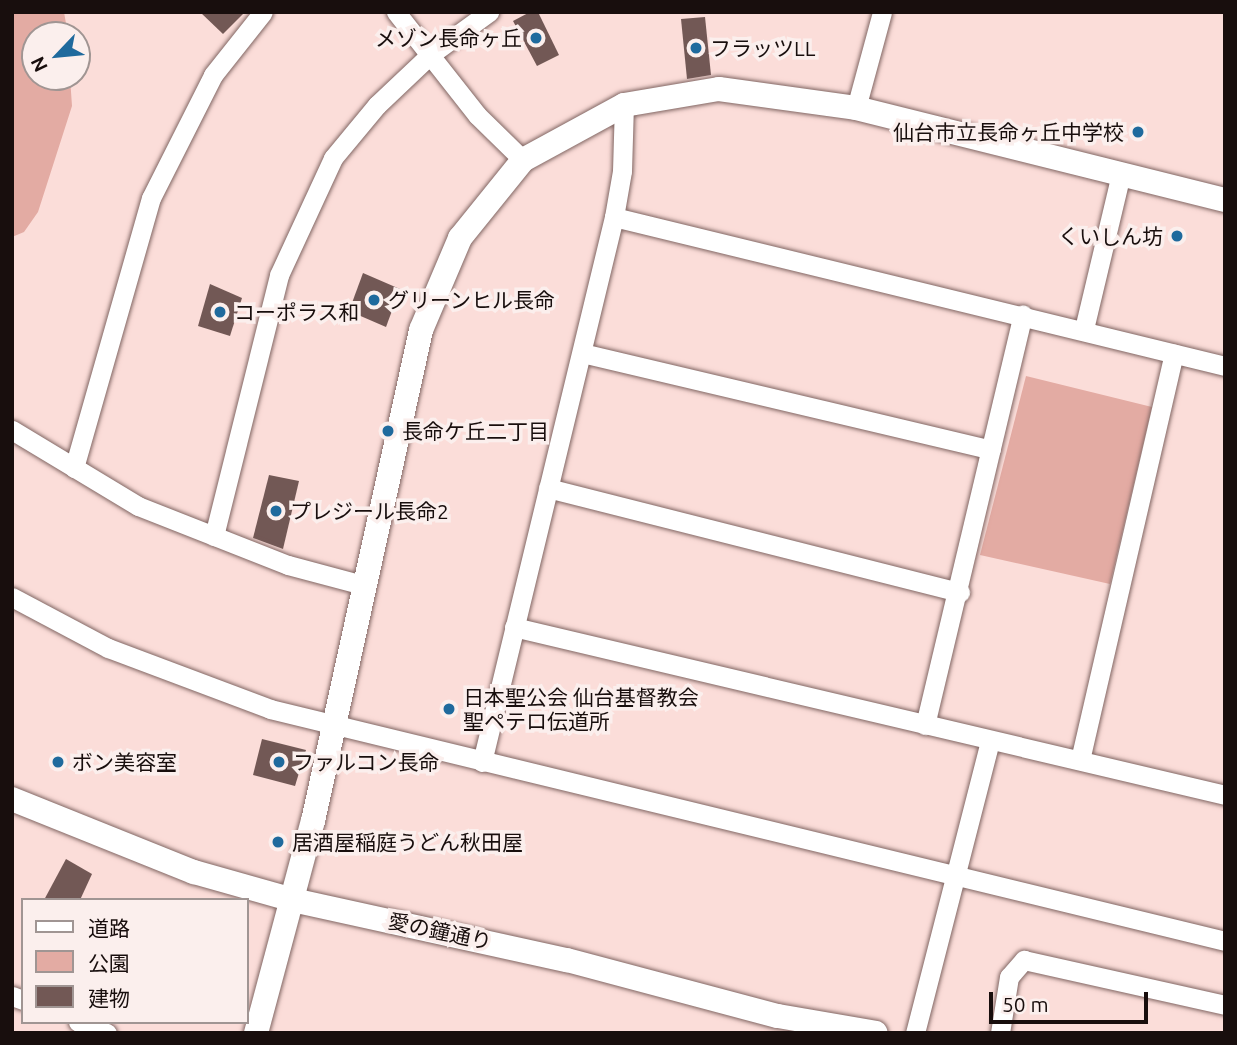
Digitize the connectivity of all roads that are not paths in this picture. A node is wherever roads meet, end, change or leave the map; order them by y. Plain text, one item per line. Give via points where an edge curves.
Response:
1 (263, 12) edge
2 (396, 12) edge
3 (489, 12) edge
4 (882, 12) edge
5 (431, 54) junction
6 (624, 105) junction
7 (856, 108) junction
8 (523, 160) junction
9 (1121, 178) junction
10 (1225, 200) edge
11 (614, 217) junction
12 (1023, 315) junction
13 (1084, 329) junction
14 (582, 353) junction
15 (1174, 354) junction
16 (1225, 366) edge
17 (12, 430) edge
18 (991, 450) junction
19 (74, 468) junction
20 (548, 488) junction
21 (214, 536) junction
22 (363, 585) junction
23 (960, 592) junction
24 (12, 597) edge
25 (514, 627) junction
26 (925, 725) junction
27 (334, 727) junction
28 (990, 740) junction
29 (1080, 760) junction
30 (482, 762) junction
31 (1225, 794) edge
32 (12, 799) edge
33 (958, 873) junction
34 (293, 900) junction
35 (1225, 941) edge
36 (1225, 1005) edge
37 (83, 1024) edge
38 (107, 1033) edge
39 (256, 1033) edge
40 (876, 1033) edge
41 (915, 1033) edge
42 (1000, 1033) edge

1 - 19 street via 213,75 151,198
2 - 5 street
3 - 5 street
4 - 7 street
5 - 8 street via 477,114
5 - 21 street via 376,105 333,158 299,224 279,275
6 - 7 street via 719,89
6 - 8 street
6 - 11 street via 622,172
7 - 9 street
8 - 22 street via 478,211 439,279 421,330
9 - 10 street
9 - 13 street
11 - 12 street
11 - 14 street
12 - 13 street
12 - 18 street
13 - 15 street
14 - 18 street
14 - 20 street
15 - 16 street
15 - 29 street
17 - 19 street
18 - 23 street
19 - 21 street via 138,506
20 - 23 street
20 - 25 street
21 - 22 street via 288,565
22 - 27 street
23 - 26 street
24 - 27 street via 108,648
25 - 26 street
25 - 30 street
26 - 28 street
27 - 30 street
27 - 34 street
28 - 29 street
28 - 33 street
29 - 31 street
30 - 33 street
32 - 34 street, 愛の鐘通り via 194,872
33 - 35 street
33 - 41 street
34 - 39 street via 278,934
34 - 40 street, 愛の鐘通り via 567,960 778,1016
36 - 42 street via 1024,960 1009,977
37 - 38 street

